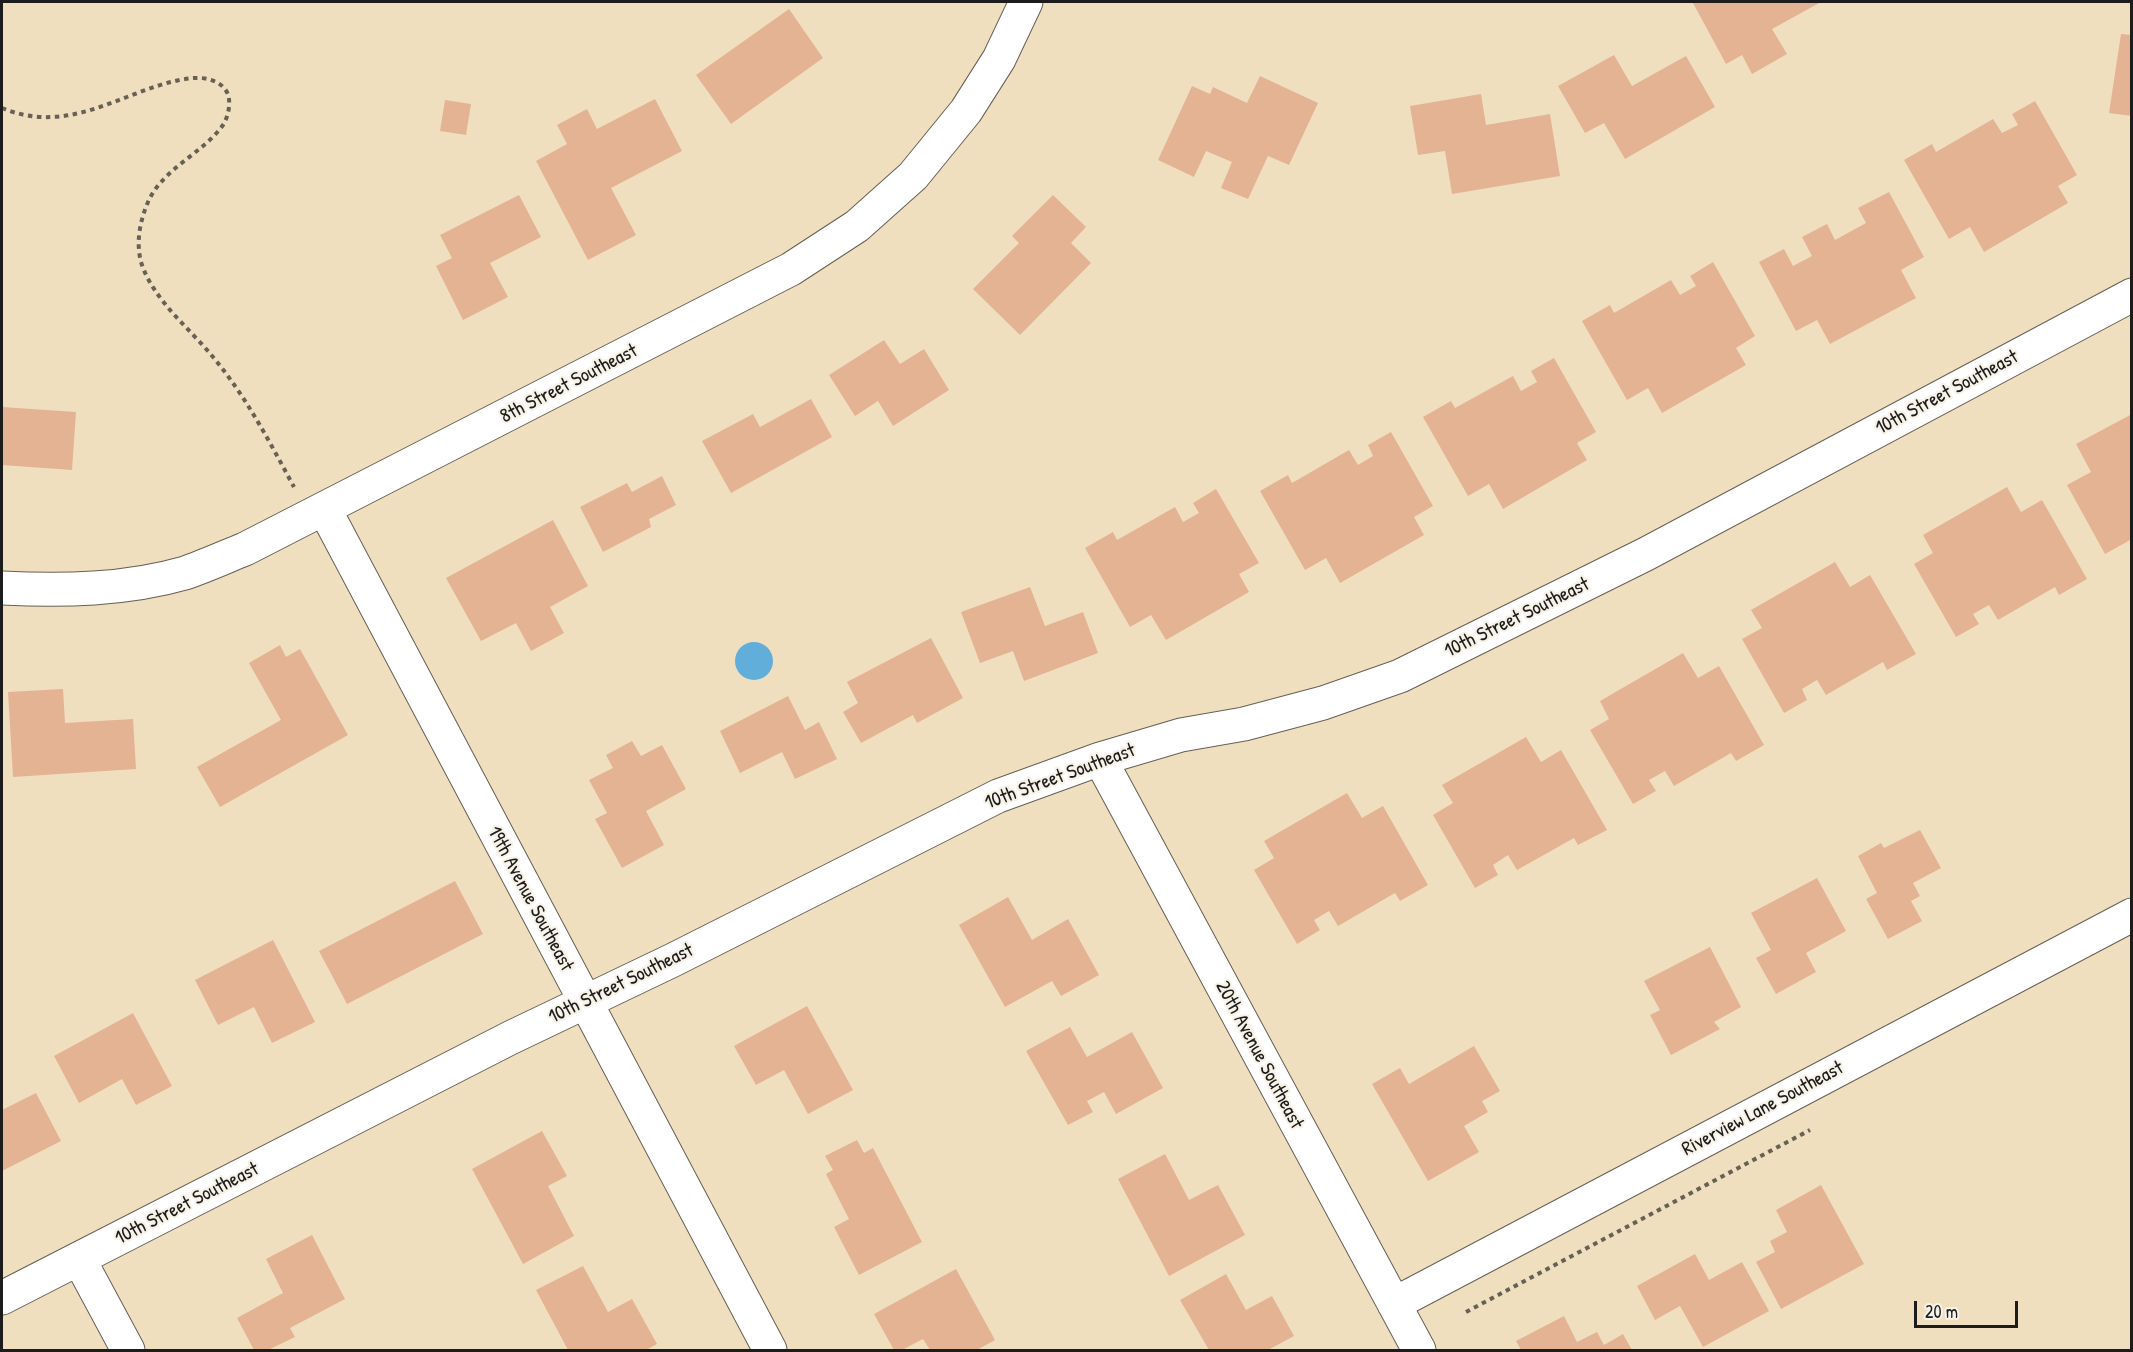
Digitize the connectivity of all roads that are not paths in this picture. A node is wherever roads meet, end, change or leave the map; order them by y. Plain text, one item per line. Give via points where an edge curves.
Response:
1 (1026, 2) edge
2 (2132, 295) edge
3 (318, 514) junction
4 (2, 588) edge
5 (1100, 759) junction
6 (2132, 915) edge
7 (585, 1002) junction
8 (80, 1259) junction
9 (2, 1298) edge
10 (1394, 1304) junction
11 (128, 1350) edge
12 (770, 1350) edge
13 (1419, 1350) edge

1 - 3 street, 8th Street Southeast via 999,59 966,111 913,176 857,226 790,269
2 - 5 street, 10th Street Southeast via 1646,554 1400,676 1323,704 1181,735
3 - 4 street, 8th Street Southeast via 185,573 133,584 57,590
3 - 7 street, 19th Avenue Southeast
5 - 7 street, 10th Street Southeast via 998,796
5 - 10 street, 20th Avenue Southeast
6 - 10 street, Riverview Lane Southeast
7 - 8 street, 10th Street Southeast
7 - 12 street, 19th Avenue Southeast
8 - 9 street, 10th Street Southeast
8 - 11 street
10 - 13 street, 20th Avenue Southeast

